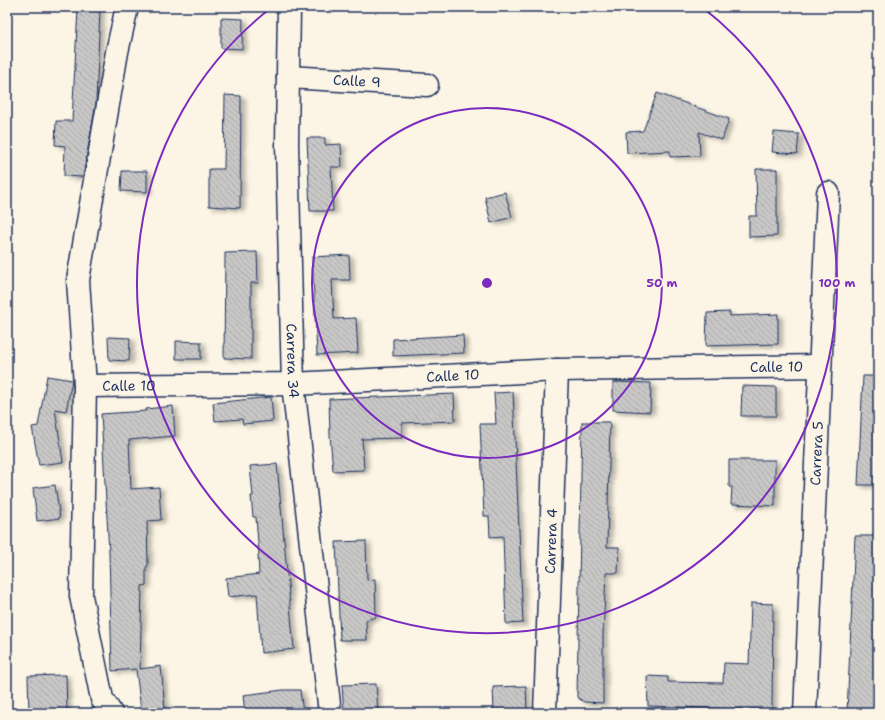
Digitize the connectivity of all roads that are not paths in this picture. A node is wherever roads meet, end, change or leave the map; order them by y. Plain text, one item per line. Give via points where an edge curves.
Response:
1 (127, 7) edge
2 (289, 7) edge
3 (288, 77) junction
4 (427, 85) dead end
5 (828, 193) dead end
6 (820, 366) junction
7 (557, 370) junction
8 (293, 384) junction
9 (85, 386) junction
10 (111, 713) edge
11 (330, 713) edge
12 (545, 713) edge
13 (805, 713) edge

1 - 9 street via 78,280
2 - 3 street, Carrera 34
3 - 4 street, Calle 9
3 - 8 street, Carrera 34 via 287,144
5 - 6 street, Carrera 5
6 - 7 street, Calle 10
6 - 13 street, Carrera 5
7 - 8 street, Calle 10
7 - 12 street, Carrera 4
8 - 9 street, Calle 10
8 - 11 street, Carrera 34
9 - 10 street via 81,596 102,699

